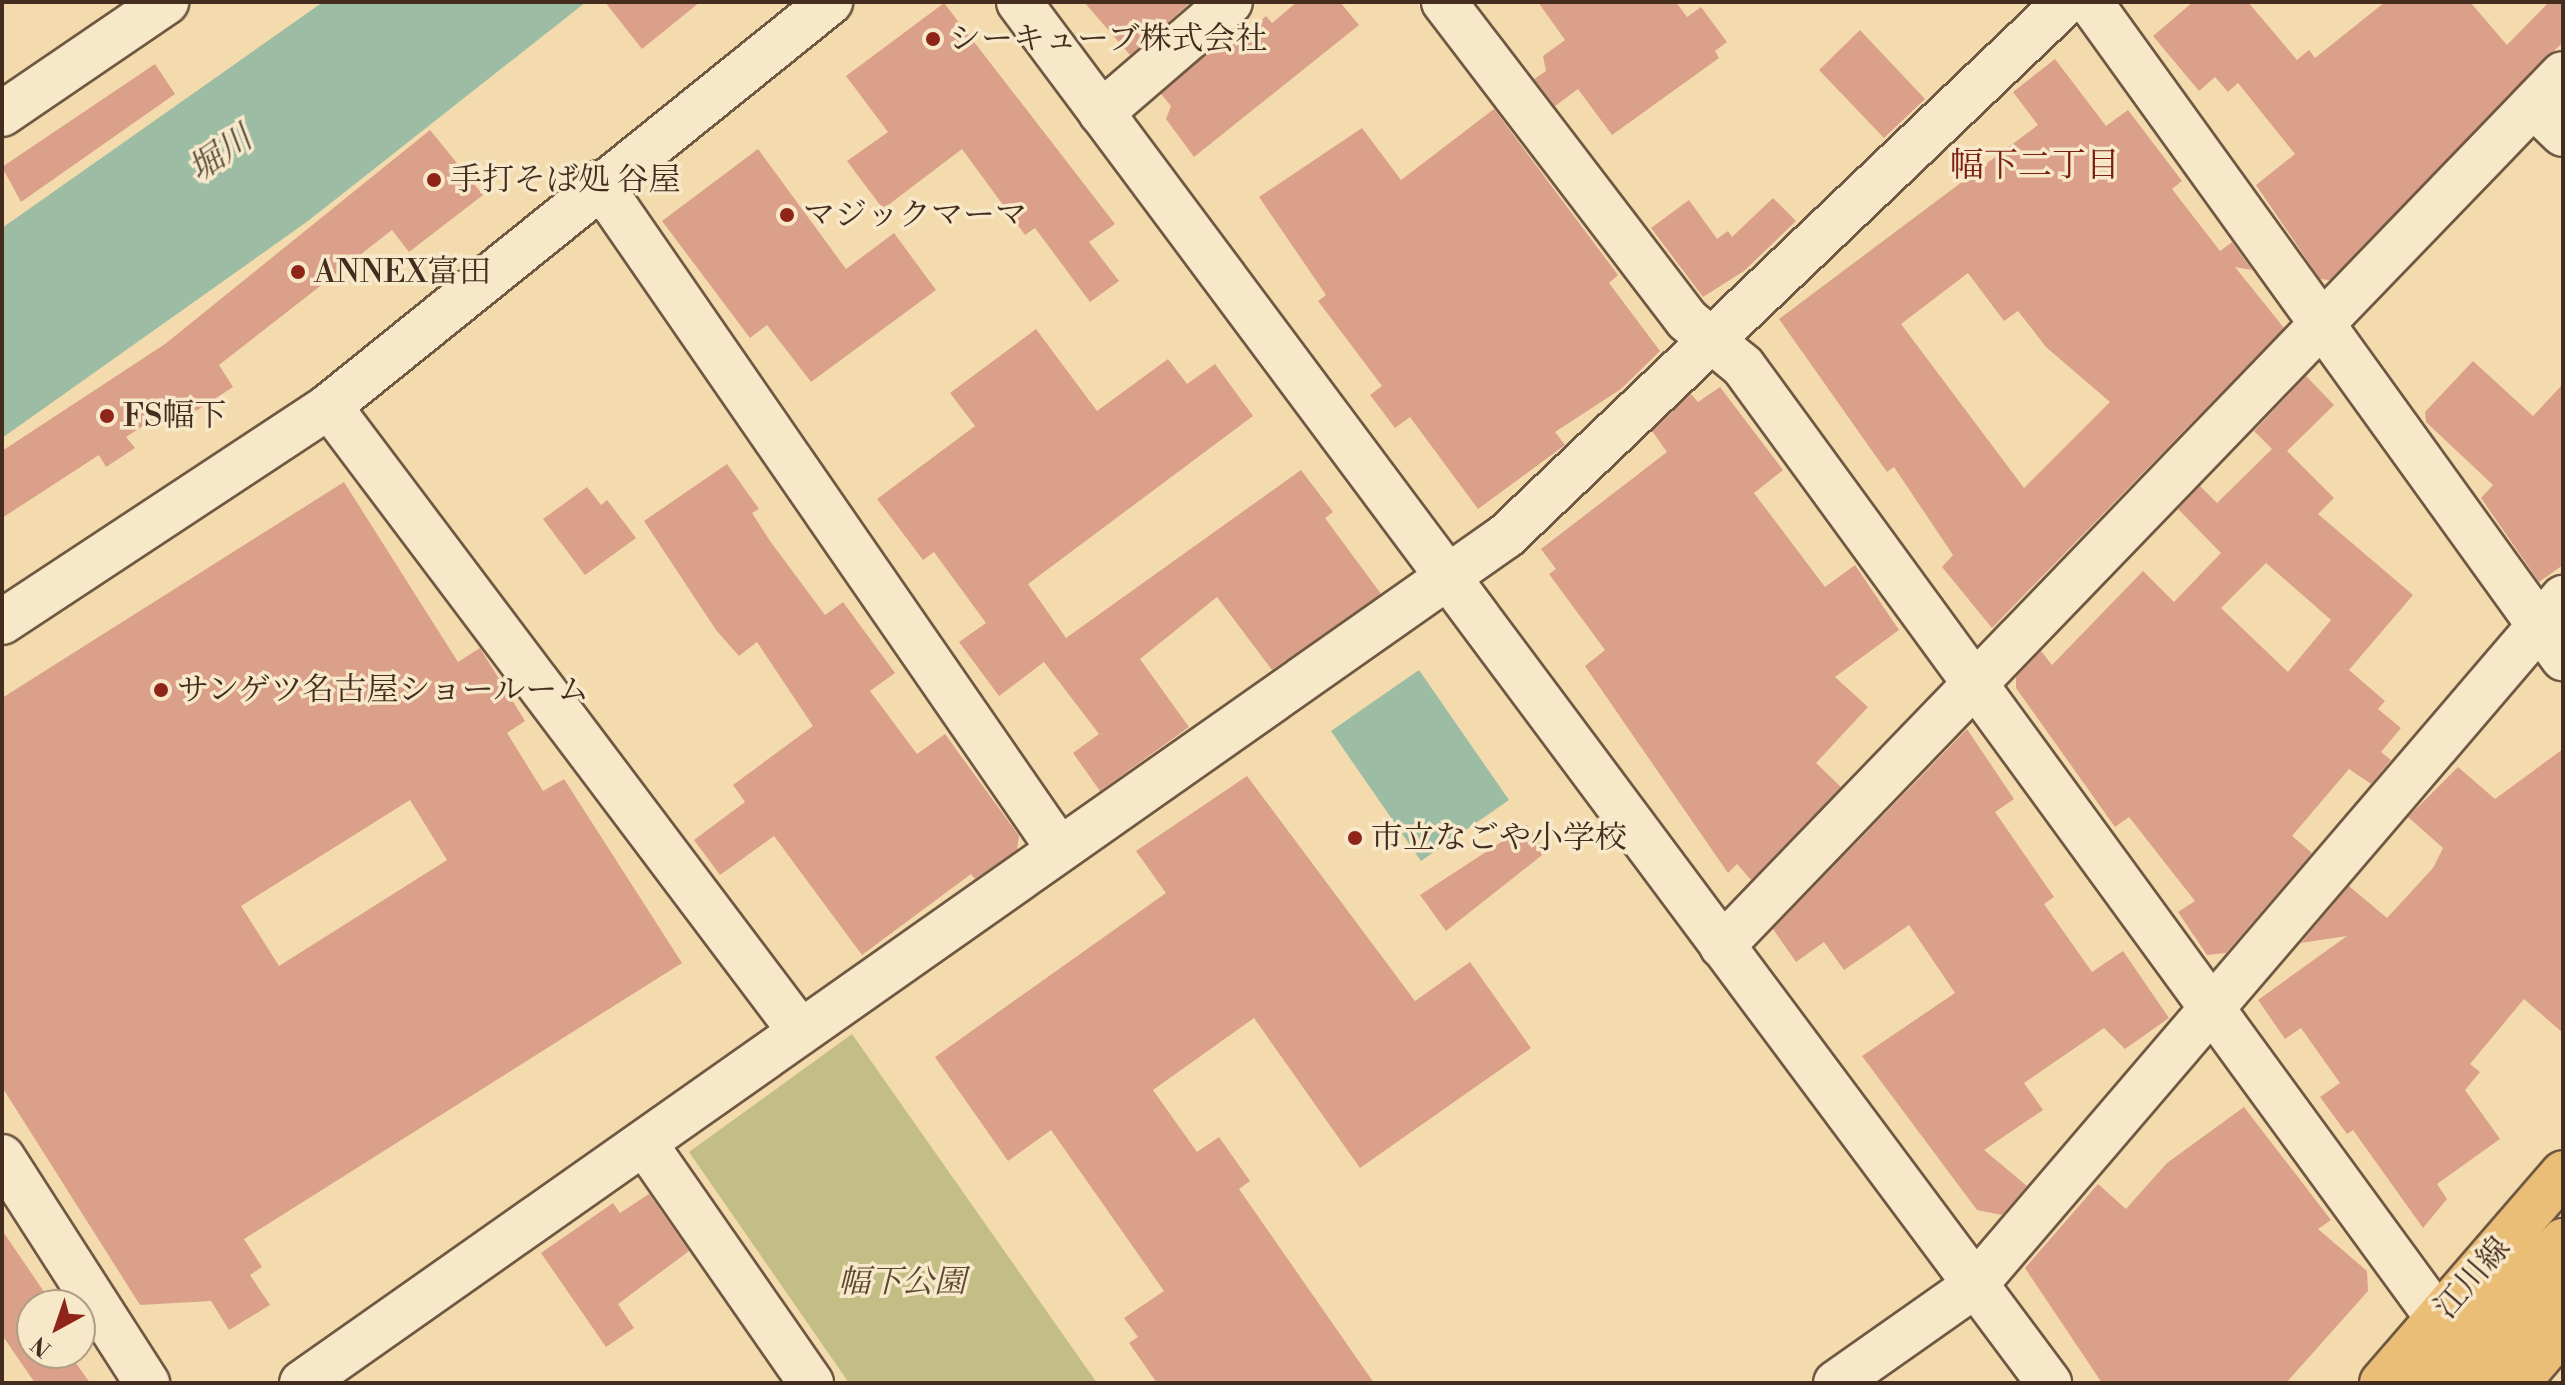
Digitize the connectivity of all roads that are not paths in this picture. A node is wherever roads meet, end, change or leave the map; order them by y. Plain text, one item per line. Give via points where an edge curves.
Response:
1 (166, 2) edge
2 (830, 2) edge
3 (1019, 2) edge
4 (1230, 2) edge
5 (1444, 2) edge
6 (2066, 2) edge
7 (2090, 2) edge
8 (2563, 74) edge
9 (1101, 113) junction
10 (2, 114) edge
11 (2548, 120) edge
12 (599, 183) junction
13 (2325, 329) junction
14 (1713, 339) junction
15 (329, 406) junction
16 (1447, 575) junction
17 (2, 622) edge
18 (2555, 627) edge
19 (1972, 682) junction
20 (1059, 849) junction
21 (1722, 946) junction
22 (2209, 1006) junction
23 (800, 1031) junction
24 (645, 1144) junction
25 (2, 1157) edge
26 (2563, 1173) edge
27 (2563, 1241) edge
28 (2563, 1279) edge
29 (1974, 1286) junction
30 (2438, 1318) junction
31 (2563, 1329) edge
32 (147, 1383) edge
33 (302, 1383) edge
34 (811, 1383) edge
35 (1836, 1383) edge
36 (2049, 1383) edge
37 (2382, 1383) edge
38 (2424, 1383) edge
39 (2474, 1383) edge
40 (2517, 1383) edge

1 - 10 street
2 - 12 street
3 - 9 street
4 - 9 street
5 - 14 street via 1687,320
6 - 14 street
7 - 13 street
8 - 11 street
9 - 16 street
11 - 13 street
12 - 15 street
12 - 20 street
13 - 18 street
13 - 19 street
14 - 16 street via 1506,536
14 - 19 street via 1743,366
15 - 17 street
15 - 23 street
16 - 20 street
16 - 21 street
18 - 22 street
19 - 21 street
19 - 22 street
20 - 23 street
21 - 29 street
22 - 29 street
22 - 30 street
23 - 24 street
24 - 33 street
24 - 34 street
25 - 32 street
26 - 30 main road, 江川線
27 - 38 main road
28 - 39 main road
29 - 35 street
29 - 36 street
30 - 37 main road, 江川線
31 - 40 main road

